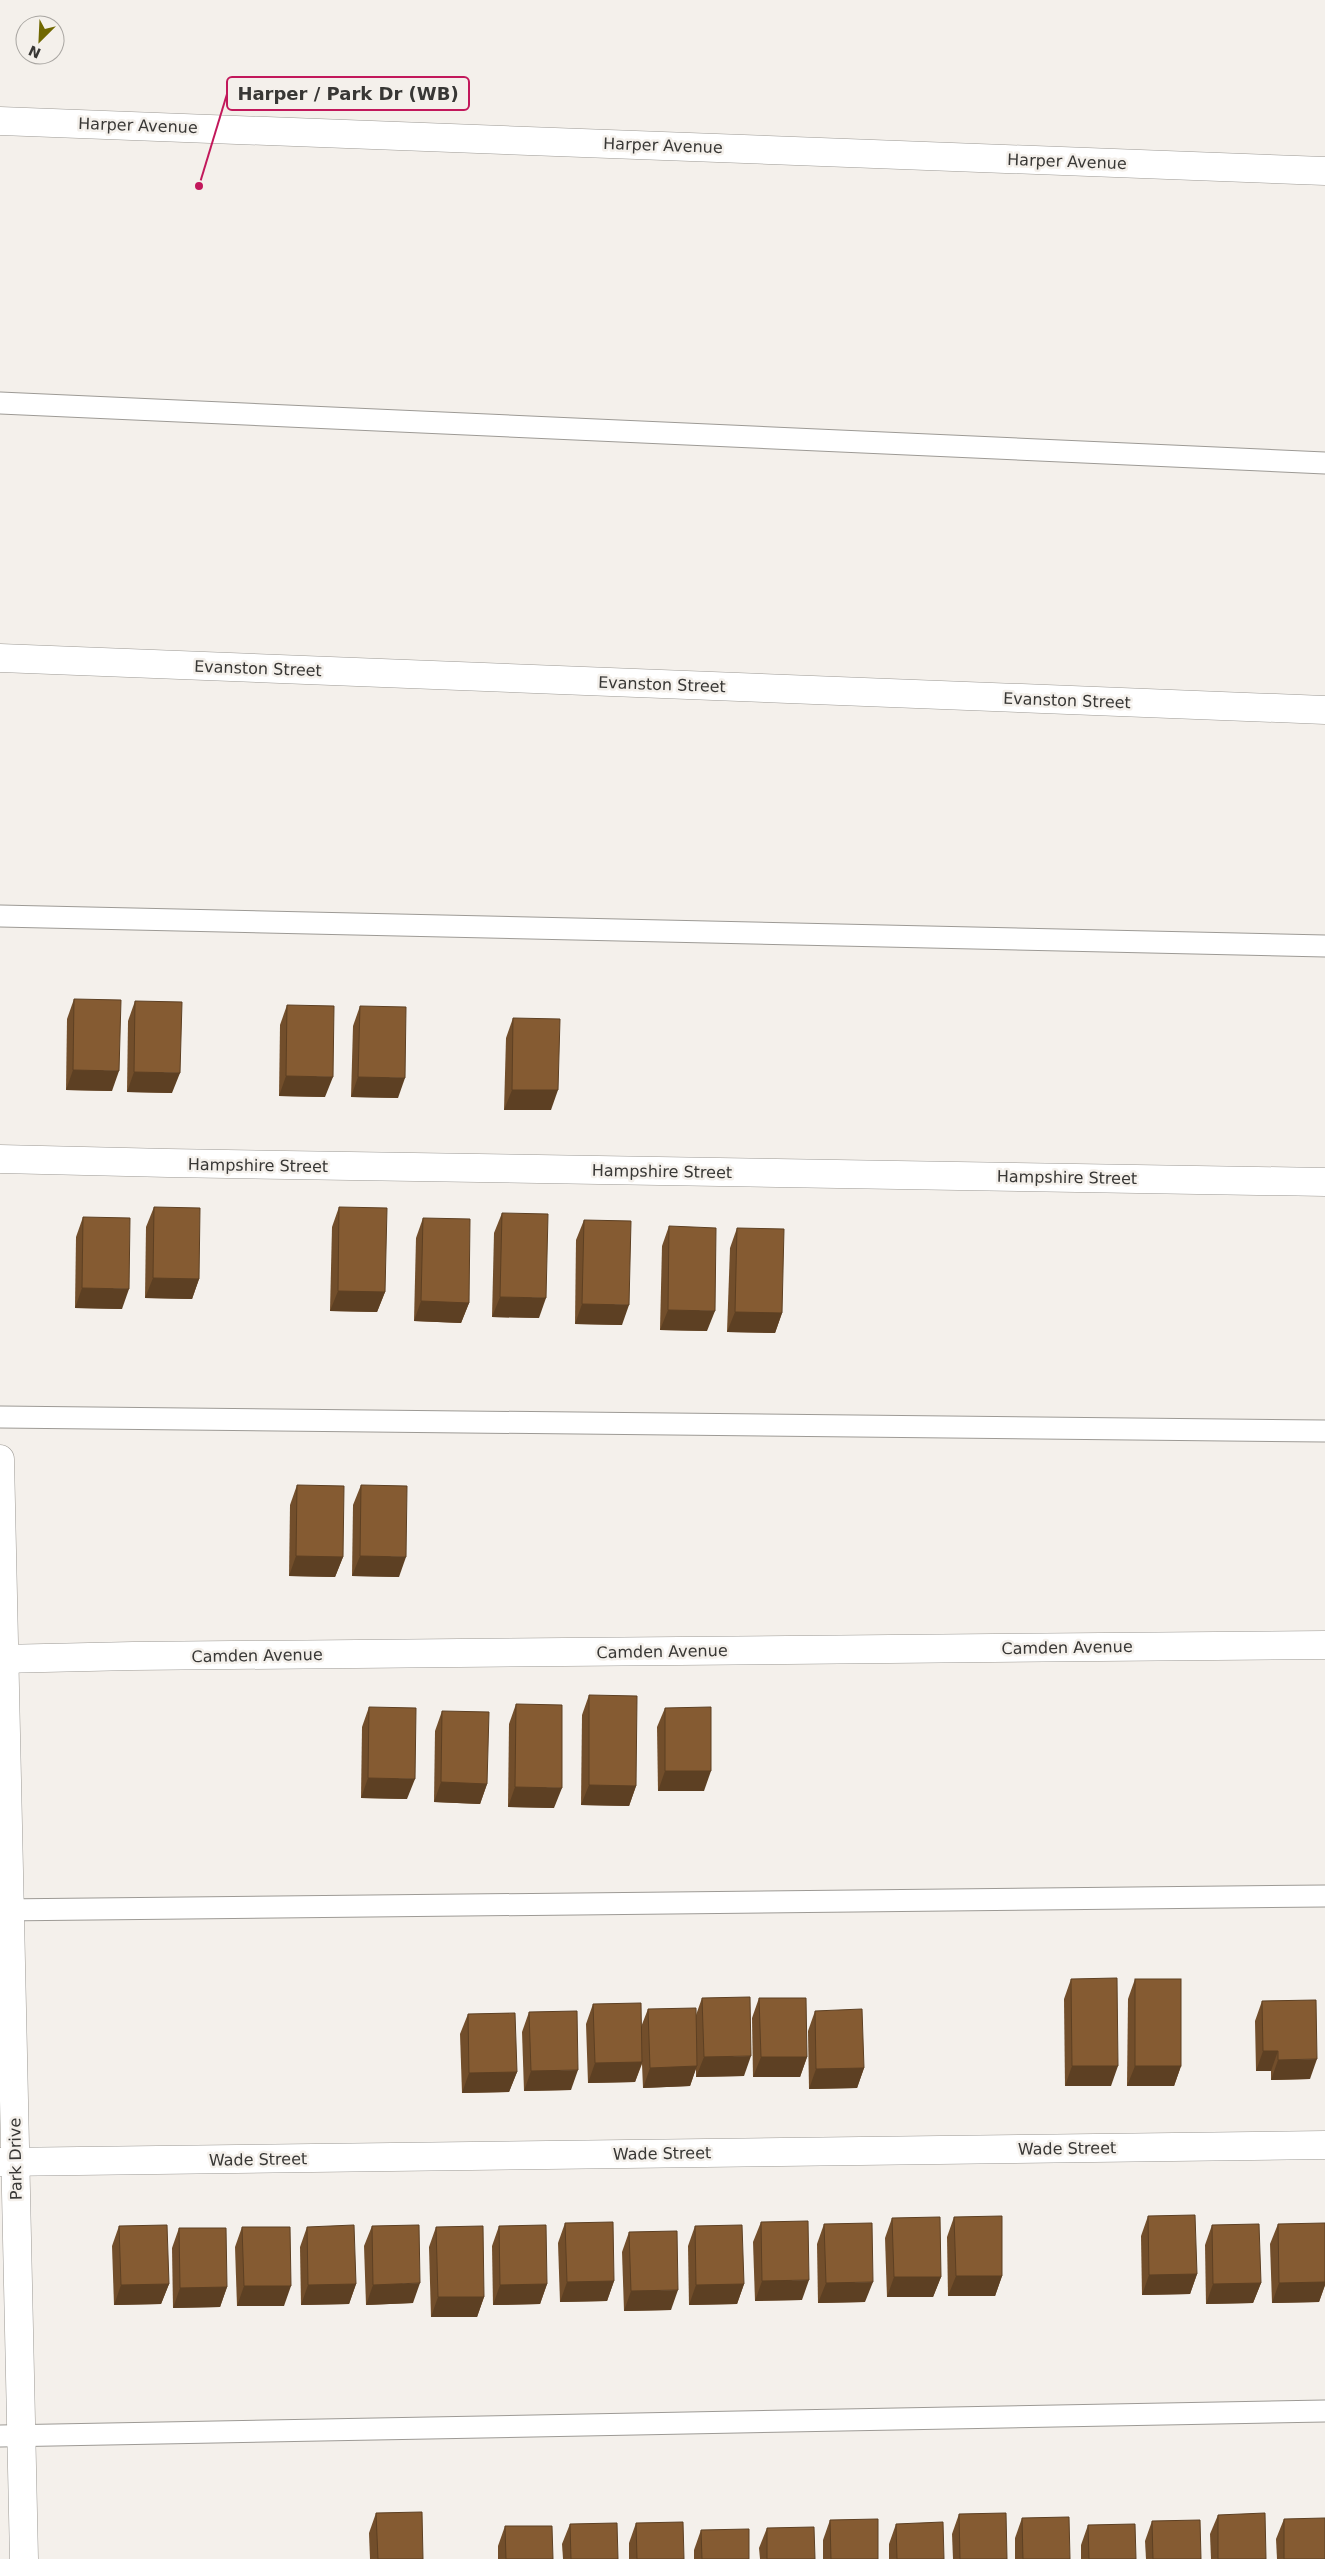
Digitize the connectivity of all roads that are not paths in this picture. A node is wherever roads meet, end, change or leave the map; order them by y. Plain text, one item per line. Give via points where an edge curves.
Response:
1 (0, 122) edge
2 (1325, 171) edge
3 (0, 403) edge
4 (1325, 463) edge
5 (0, 658) edge
6 (1325, 710) edge
7 (0, 916) edge
8 (1325, 946) edge
9 (0, 1159) edge
10 (1325, 1182) edge
11 (0, 1417) edge
12 (1325, 1431) edge
13 (0, 1460) edge
14 (1325, 1645) edge
15 (2, 1659) edge
16 (1325, 1896) edge
17 (5, 1910) edge
18 (1325, 2145) edge
19 (8, 2162) edge
20 (1325, 2411) edge
21 (11, 2435) edge
22 (24, 2559) edge

1 - 2 street, Harper Avenue
3 - 4 lane
5 - 6 street, Evanston Street
7 - 8 lane
9 - 10 street, Hampshire Street
11 - 12 lane
13 - 15 street, Park Drive
14 - 15 street, Camden Avenue
15 - 17 street, Park Drive
16 - 17 lane
17 - 19 street, Park Drive
18 - 19 street, Wade Street
19 - 21 street, Park Drive
20 - 21 lane
21 - 22 street, Park Drive

